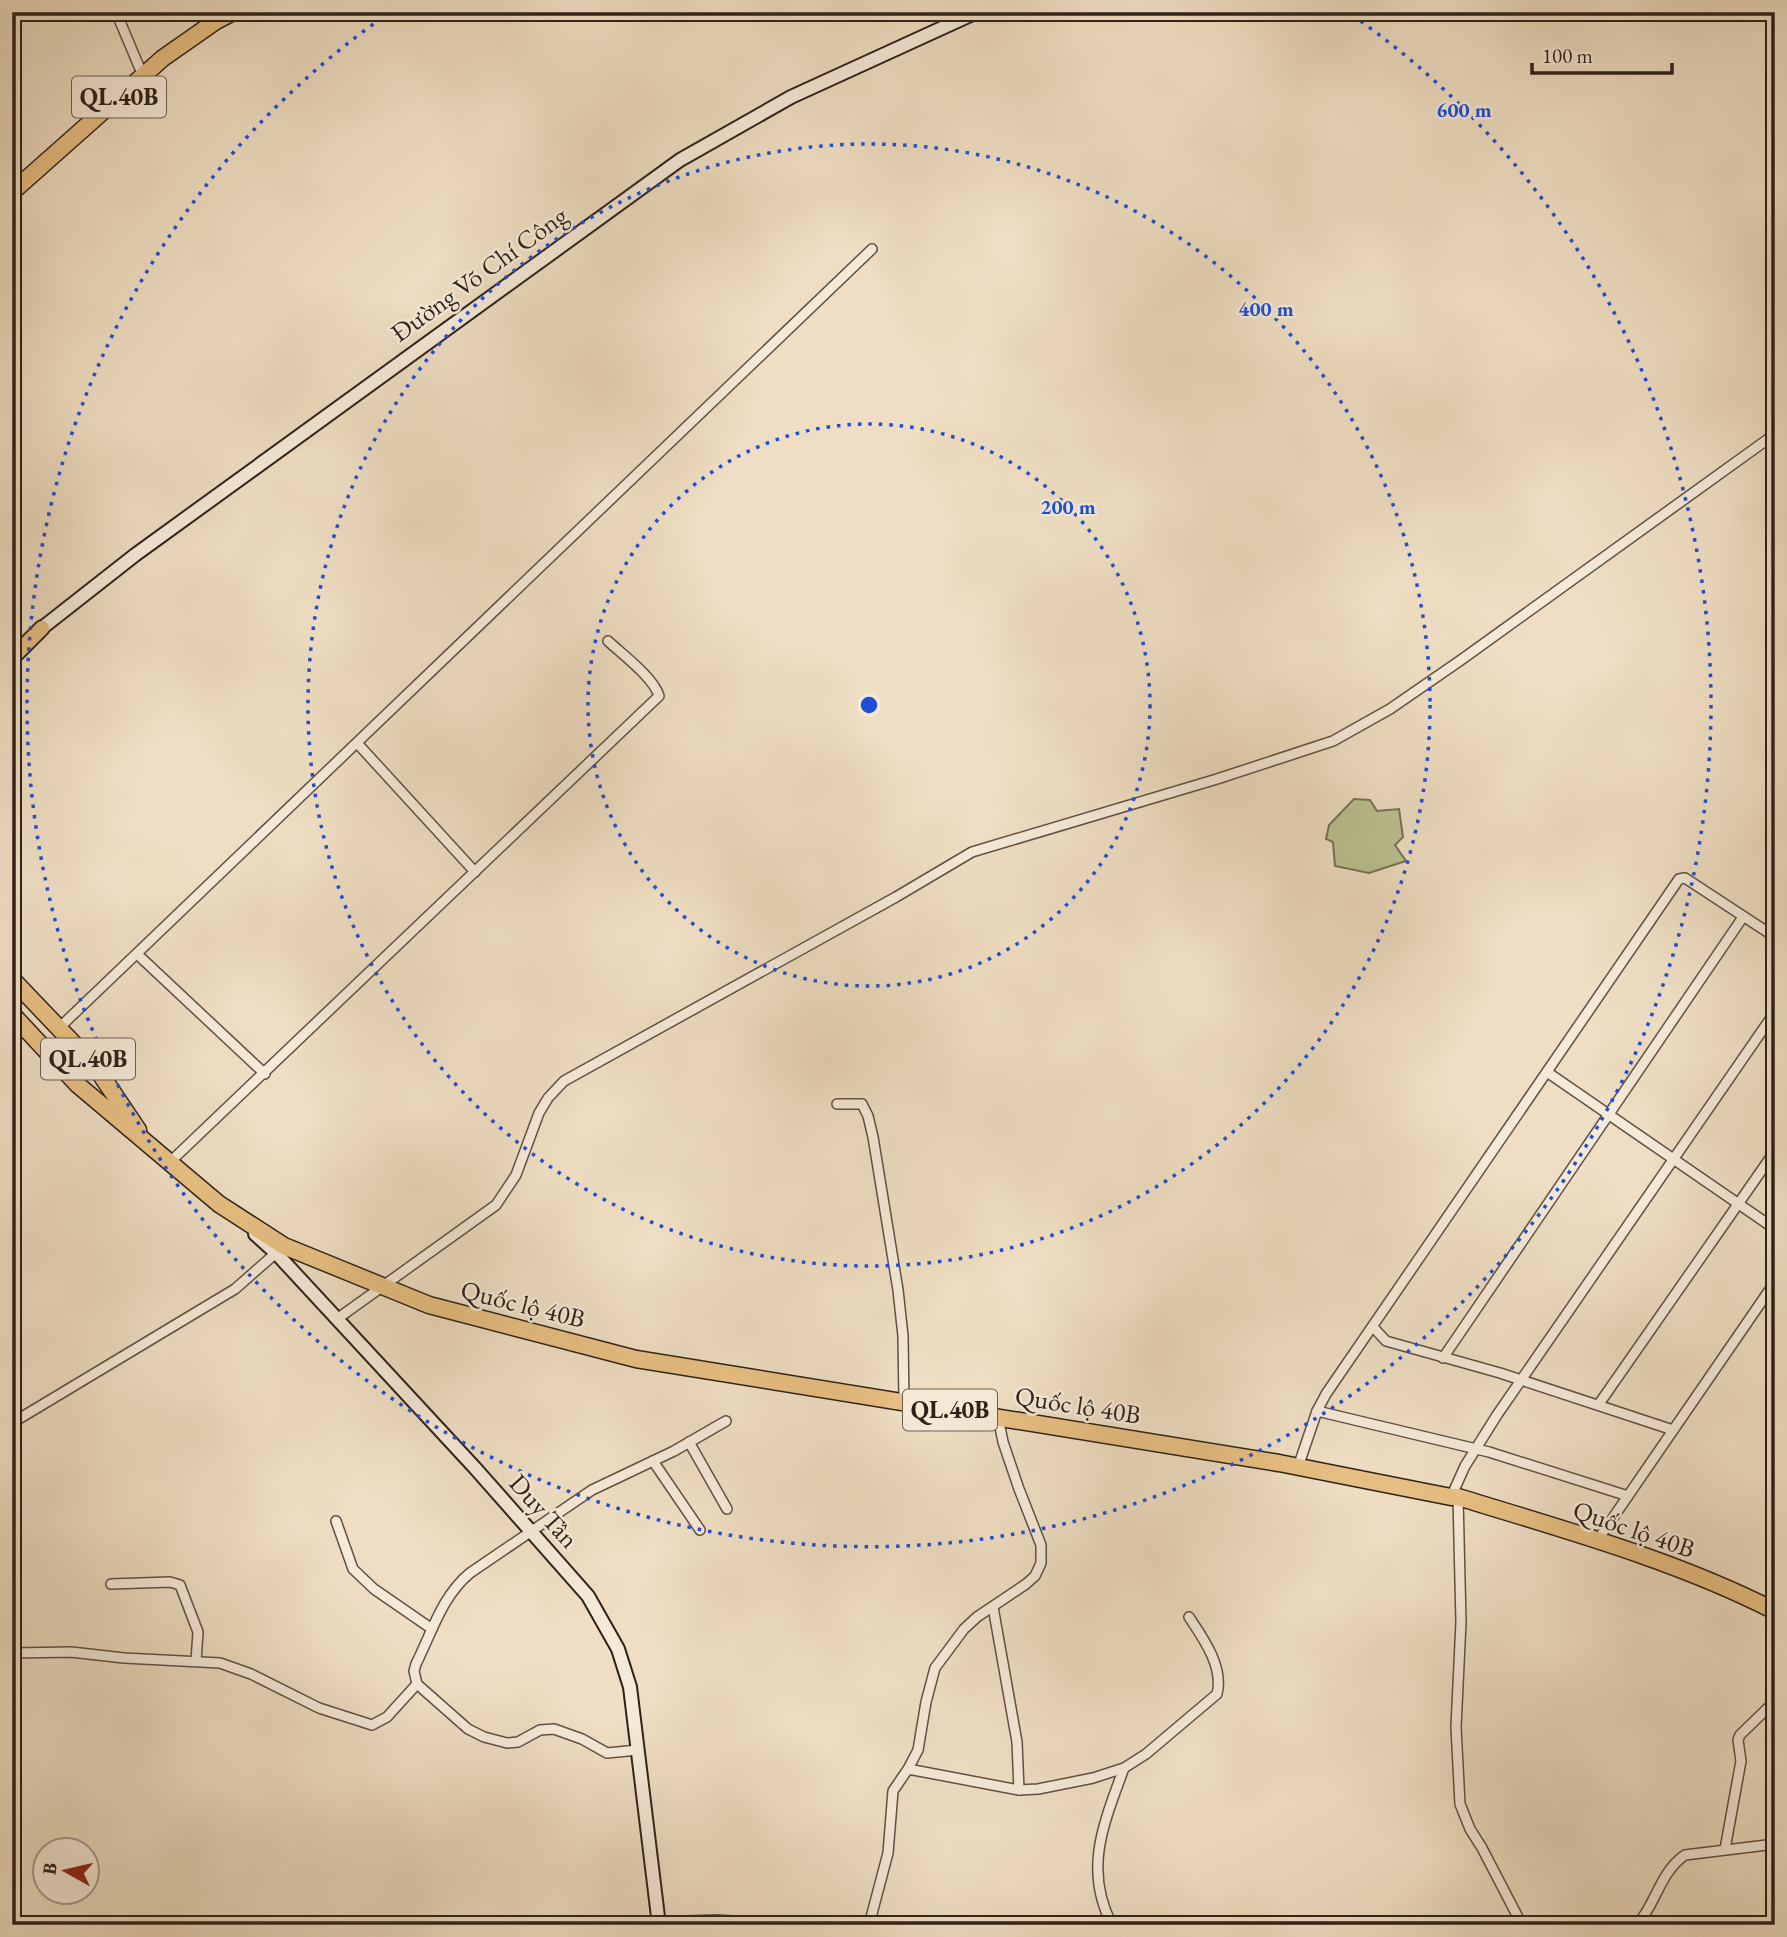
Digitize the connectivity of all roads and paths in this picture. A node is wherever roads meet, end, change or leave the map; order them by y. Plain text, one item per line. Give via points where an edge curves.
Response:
1 (116, 12) edge
2 (233, 12) edge
3 (977, 12) edge
4 (143, 76) junction
5 (16, 186) edge
6 (872, 249) dead end
7 (1775, 433) edge
8 (42, 628) junction
9 (608, 641) dead end
10 (12, 647) edge
11 (12, 658) edge
12 (357, 743) junction
13 (475, 872) junction
14 (1743, 917) junction
15 (1775, 937) edge
16 (136, 954) junction
17 (12, 979) edge
18 (1775, 1012) edge
19 (12, 1014) edge
20 (59, 1028) junction
21 (1547, 1072) junction
22 (265, 1074) junction
23 (837, 1104) dead end
24 (1609, 1114) junction
25 (151, 1149) junction
26 (1775, 1151) edge
27 (1673, 1159) junction
28 (169, 1163) junction
29 (1739, 1204) junction
30 (231, 1212) junction
31 (1775, 1228) edge
32 (276, 1253) junction
33 (1775, 1282) edge
34 (381, 1287) junction
35 (337, 1319) junction
36 (1373, 1327) junction
37 (1443, 1358) junction
38 (1521, 1380) junction
39 (904, 1402) junction
40 (1599, 1405) junction
41 (1317, 1411) junction
42 (998, 1417) junction
43 (726, 1421) dead end
44 (12, 1423) edge
45 (1673, 1430) junction
46 (689, 1442) junction
47 (1476, 1449) junction
48 (653, 1461) junction
49 (1298, 1466) junction
50 (1628, 1496) junction
51 (1454, 1497) junction
52 (726, 1509) dead end
53 (336, 1521) dead end
54 (700, 1531) dead end
55 (531, 1532) junction
56 (1597, 1541) junction
57 (111, 1584) dead end
58 (993, 1607) junction
59 (1775, 1611) edge
60 (1189, 1617) dead end
61 (432, 1629) junction
62 (12, 1653) edge
63 (197, 1661) junction
64 (417, 1684) junction
65 (1775, 1701) edge
66 (638, 1750) junction
67 (1124, 1768) junction
68 (908, 1769) junction
69 (1019, 1790) junction
70 (1775, 1844) edge
71 (1725, 1849) junction
72 (659, 1924) edge
73 (799, 1925) edge
74 (869, 1925) edge
75 (1112, 1925) edge
76 (1522, 1925) edge
77 (1637, 1925) edge

1 - 4 street
2 - 4 highway, QL.40B
3 - 8 main road, Đường Võ Chí Công via 791,97 680,160 135,555
4 - 5 highway, QL.40B
6 - 12 street
7 - 34 street via 1461,660 1333,741 972,852 564,1081 539,1114 516,1175 496,1205
8 - 10 main road, Đường Võ Chí Công
8 - 11 main road, Đường Võ Chí Công
9 - 13 street via 659,696
12 - 13 street
12 - 16 street
13 - 22 street
14 - 15 street
14 - 21 street via 1681,877
14 - 24 street
16 - 20 street
16 - 22 street
17 - 20 highway, Quốc lộ 40B / QL.40B
18 - 27 street
19 - 25 highway, Quốc lộ 40B / QL.40B via 78,1085
20 - 25 highway, Quốc lộ 40B / QL.40B via 95,1066
21 - 24 street
21 - 36 street
22 - 28 street
23 - 39 street via 862,1104 871,1127 899,1302
24 - 27 street
24 - 37 street
25 - 28 highway, Quốc lộ 40B / QL.40B
26 - 29 street
27 - 29 street
27 - 38 street
28 - 30 highway, Quốc lộ 40B / QL.40B
29 - 31 street
29 - 40 street
30 - 32 main road, Duy Tân
30 - 34 highway, Quốc lộ 40B / QL.40B via 284,1246
32 - 35 main road, Duy Tân
32 - 44 street via 234,1289
33 - 45 street
34 - 35 street
34 - 39 highway, Quốc lộ 40B / QL.40B via 429,1305 636,1359
35 - 55 main road, Duy Tân
36 - 37 street via 1386,1341
36 - 41 street
37 - 38 street
38 - 40 street
38 - 47 street
39 - 42 highway, Quốc lộ 40B / QL.40B
40 - 45 street
41 - 47 street
41 - 49 street
42 - 49 highway, Quốc lộ 40B / QL.40B
42 - 58 street via 1042,1554 1035,1576
43 - 46 street
45 - 50 street
46 - 48 street
46 - 52 street
47 - 50 street
47 - 51 street
48 - 54 street
48 - 55 street via 598,1486
49 - 51 highway, Quốc lộ 40B / QL.40B
50 - 56 street
51 - 56 highway, Quốc lộ 40B / QL.40B
51 - 76 street via 1461,1622 1455,1727 1460,1804
53 - 61 street via 353,1569
55 - 61 street via 464,1578
55 - 66 main road, Duy Tân via 588,1596 618,1649 631,1687
56 - 59 highway, Quốc lộ 40B / QL.40B via 1693,1574
57 - 63 street via 180,1585 198,1632
58 - 68 street via 964,1629 935,1668 921,1740
58 - 69 street via 1017,1742
60 - 67 street via 1215,1665 1217,1694 1146,1755
61 - 64 street via 414,1671
62 - 63 street via 71,1652
63 - 64 street via 229,1665 319,1709 372,1724 387,1717
64 - 66 street via 468,1729 484,1737 518,1742 540,1730 554,1729 607,1753
65 - 71 street via 1740,1735 1741,1761
66 - 72 main road, Duy Tân
67 - 69 street via 1057,1786
67 - 75 street via 1107,1815 1097,1872 1101,1900
68 - 69 street
68 - 74 street via 892,1791 888,1853
70 - 71 street
71 - 77 street via 1696,1852 1676,1861
72 - 73 street via 716,1920

